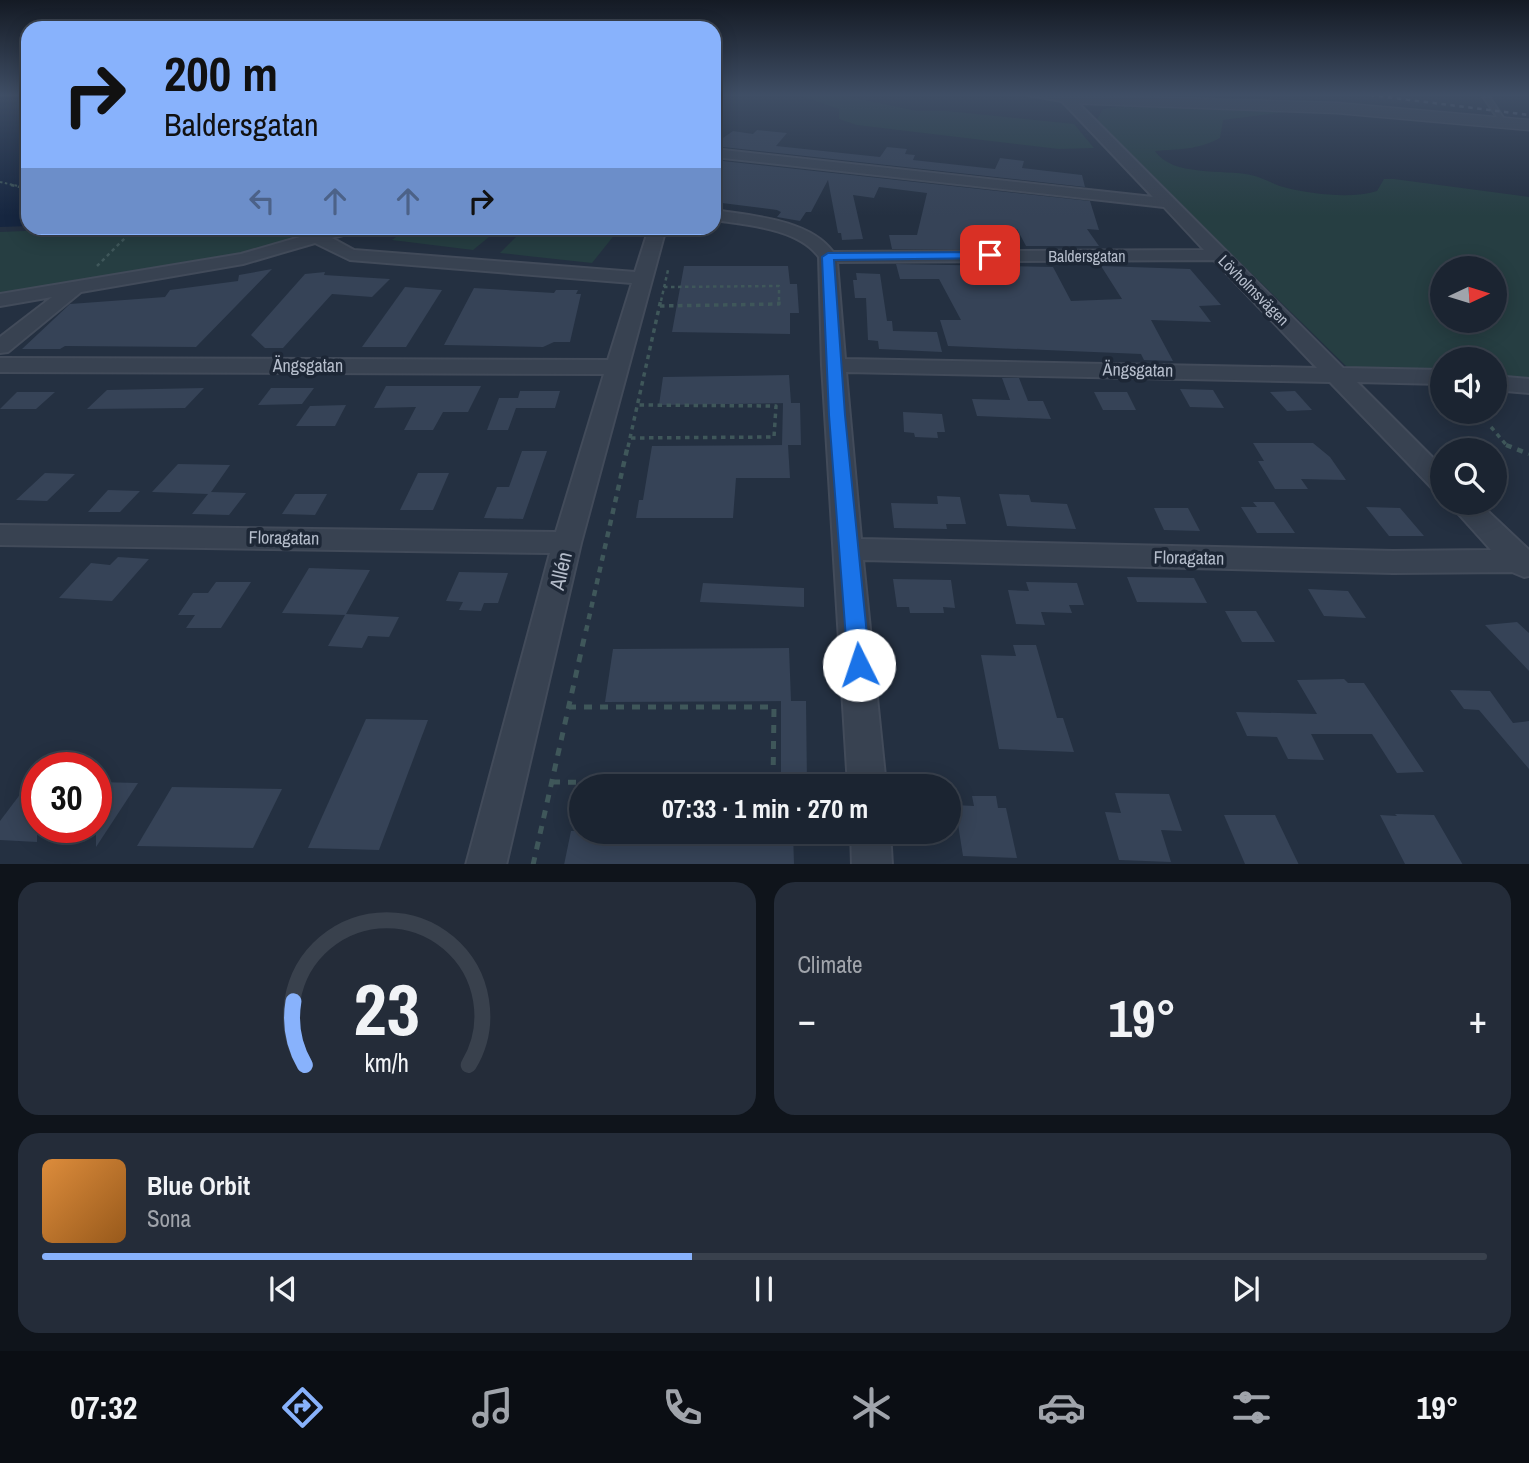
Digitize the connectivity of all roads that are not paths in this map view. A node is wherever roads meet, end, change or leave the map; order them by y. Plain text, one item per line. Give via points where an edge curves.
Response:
1 (1103, 135) edge
2 (721, 154) edge
3 (1168, 203) junction
4 (721, 216) edge
5 (327, 235) edge
6 (656, 235) edge
7 (318, 238) junction
8 (1219, 255) junction
9 (828, 257) junction
10 (653, 283) junction
11 (73, 290) junction
12 (0, 300) edge
13 (0, 347) edge
14 (0, 365) edge
15 (834, 365) junction
16 (616, 367) junction
17 (1336, 375) junction
18 (1430, 377) edge
19 (1507, 384) edge
20 (1529, 386) edge
21 (1430, 470) edge
22 (1475, 515) edge
23 (0, 535) edge
24 (567, 542) junction
25 (849, 549) junction
26 (1526, 564) edge
27 (866, 774) edge
28 (871, 844) edge
29 (486, 864) edge
30 (872, 864) edge

1 - 3 street, Lövholmsvägen
2 - 3 street
3 - 8 street, Lövholmsvägen
4 - 9 street via 759,222 800,236 818,244
5 - 7 street
6 - 10 street
7 - 10 street via 350,255
7 - 11 street via 243,260
8 - 9 street, Baldersgatan
8 - 17 street, Lövholmsvägen
9 - 15 street
10 - 16 street, Allén
11 - 12 street
11 - 13 street
14 - 16 street, Ängsgatan
15 - 17 street, Ängsgatan
15 - 25 street
16 - 24 street, Allén
17 - 18 street, Ängsgatan
17 - 21 street, Lövholmsvägen
19 - 20 street
22 - 26 street
23 - 24 street, Floragatan
24 - 29 street, Allén
25 - 26 street, Floragatan
25 - 27 street
28 - 30 street

